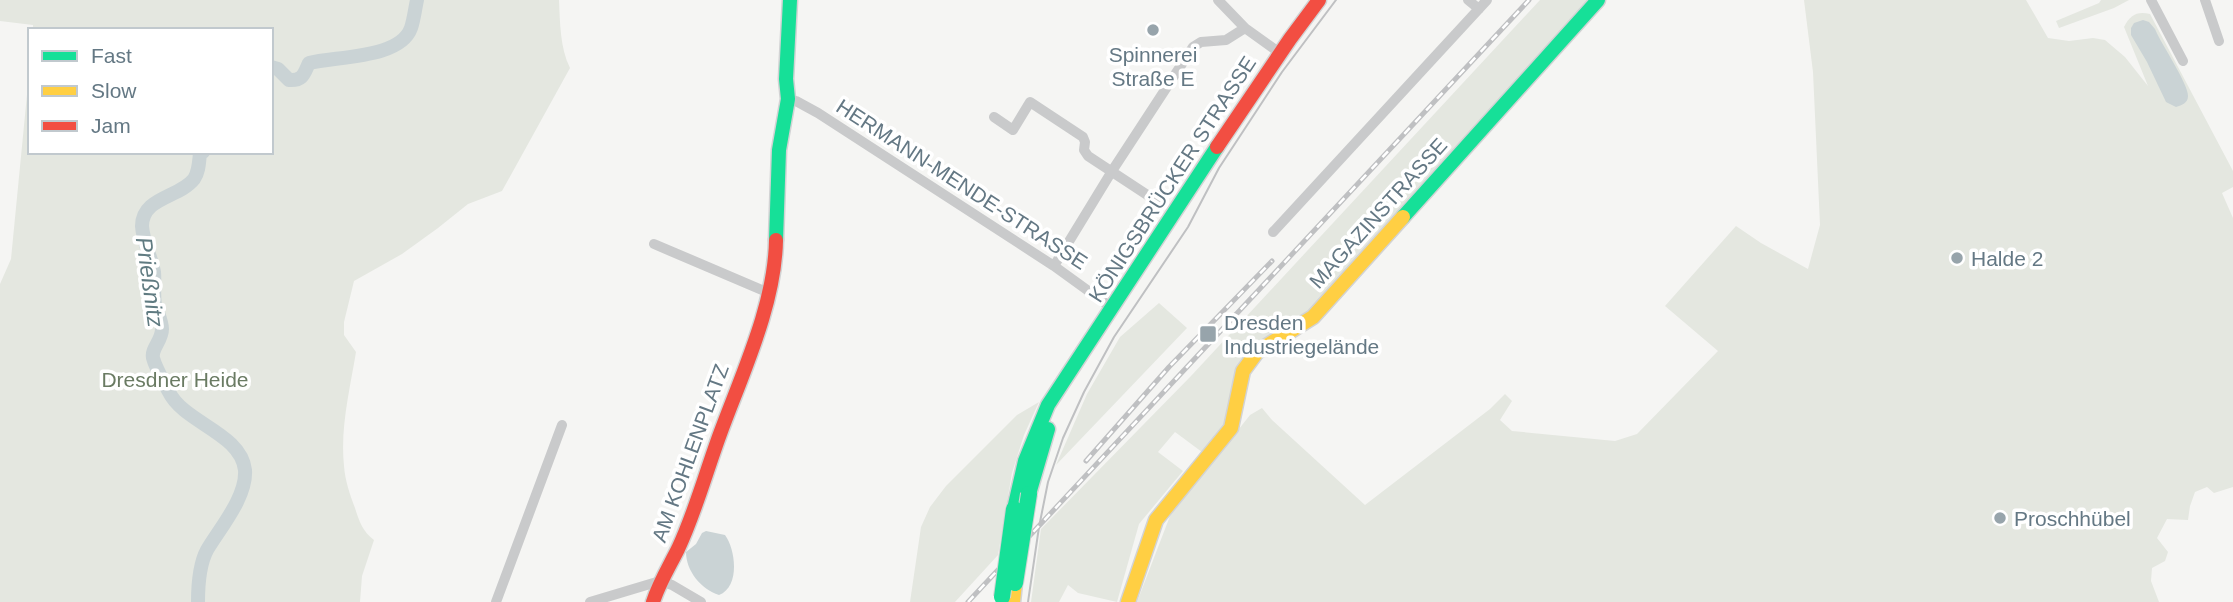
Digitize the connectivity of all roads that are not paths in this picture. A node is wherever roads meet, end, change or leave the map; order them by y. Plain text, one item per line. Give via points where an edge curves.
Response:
1 (790, 0) edge
2 (1218, 0) edge
3 (1319, 0) edge
4 (1468, 0) edge
5 (1488, 0) edge
6 (1598, 0) edge
7 (2151, 0) edge
8 (2205, 0) edge
9 (1479, 9) junction
10 (1245, 27) junction
11 (2219, 41) dead end
12 (1280, 53) junction
13 (2183, 61) dead end
14 (788, 99) junction
15 (994, 117) dead end
16 (1112, 171) junction
17 (1161, 204) dead end
18 (1273, 232) dead end
19 (654, 244) dead end
20 (1054, 266) junction
21 (769, 293) junction
22 (1112, 308) junction
23 (1063, 384) junction
24 (562, 425) dead end
25 (660, 581) junction
26 (1005, 600) edge
27 (496, 602) edge
28 (590, 602) edge
29 (653, 602) edge
30 (701, 602) edge
31 (1128, 602) edge

1 - 14 street, AM KOHLENPLATZ
2 - 10 street
3 - 12 street, KÖNIGSBRÜCKER STRASSE
4 - 9 street
5 - 9 street
6 - 31 street, MAGAZINSTRASSE via 1313,317 1257,352 1243,371 1231,428 1156,520
7 - 13 street
8 - 11 street
9 - 18 street
10 - 12 street
10 - 16 street via 1226,40 1193,47
12 - 22 street, KÖNIGSBRÜCKER STRASSE
14 - 20 street, HERMANN-MENDE-STRASSE via 818,113
14 - 21 street, AM KOHLENPLATZ via 779,150 776,257
15 - 16 street via 1013,130 1030,102 1083,137 1088,156
16 - 17 street
16 - 20 street
19 - 21 street
20 - 22 street, HERMANN-MENDE-STRASSE
21 - 25 street, AM KOHLENPLATZ via 678,549
22 - 23 street, KÖNIGSBRÜCKER STRASSE
23 - 26 street, KÖNIGSBRÜCKER STRASSE, bridge via 1029,494 1015,583
23 - 26 street, KÖNIGSBRÜCKER STRASSE, bridge via 1048,405 1019,482
24 - 27 street
25 - 28 street
25 - 29 street, AM KOHLENPLATZ
25 - 30 street

